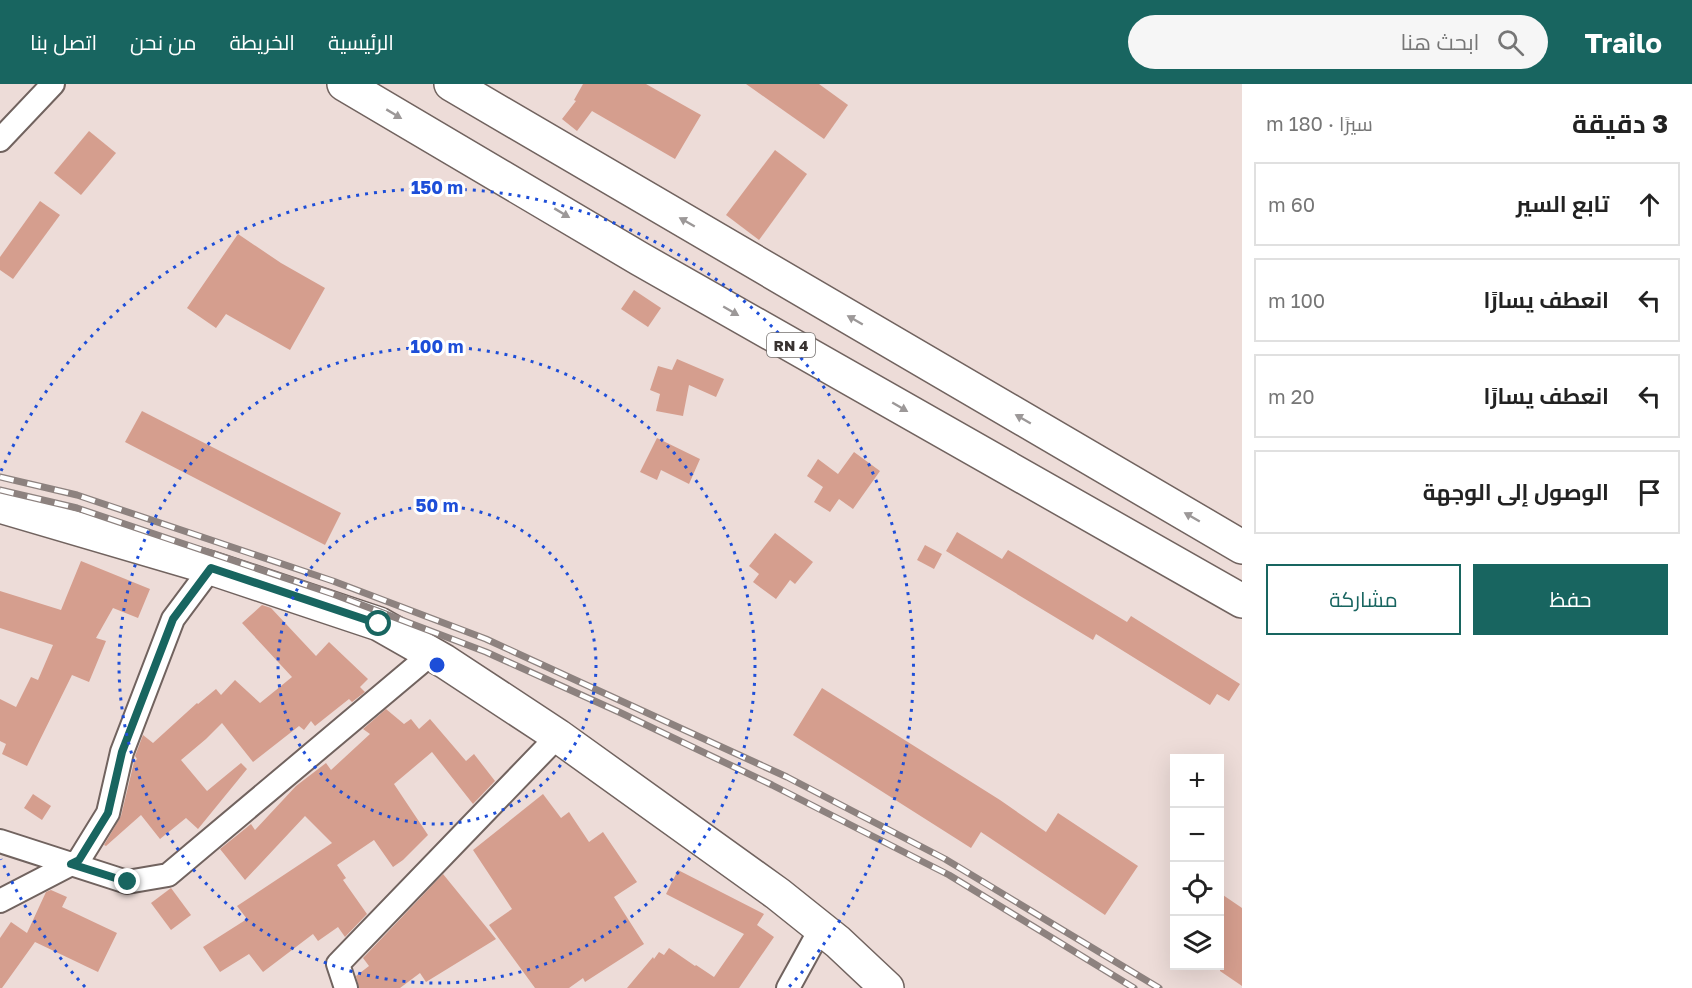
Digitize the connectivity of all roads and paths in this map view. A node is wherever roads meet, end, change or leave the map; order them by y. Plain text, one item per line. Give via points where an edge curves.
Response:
1 (53, 84) edge
2 (344, 84) edge
3 (451, 84) edge
4 (0, 140) edge
5 (0, 506) edge
6 (1242, 547) edge
7 (211, 568) junction
8 (1242, 601) edge
9 (431, 654) junction
10 (558, 736) junction
11 (0, 841) edge
12 (71, 864) junction
13 (0, 901) edge
14 (821, 928) junction
15 (346, 988) edge
16 (788, 988) edge
17 (888, 988) edge

1 - 4 street
2 -> 8 main road, RN 4 via 640,260
6 -> 3 main road
5 - 7 main road
7 - 9 main road via 379,624
7 - 12 street via 173,619 122,752 108,813 79,860
9 - 10 main road
9 - 12 street via 168,875 128,882
10 - 14 main road
10 - 15 street via 338,964
11 - 12 street
12 - 13 street
14 - 16 street
14 - 17 main road

